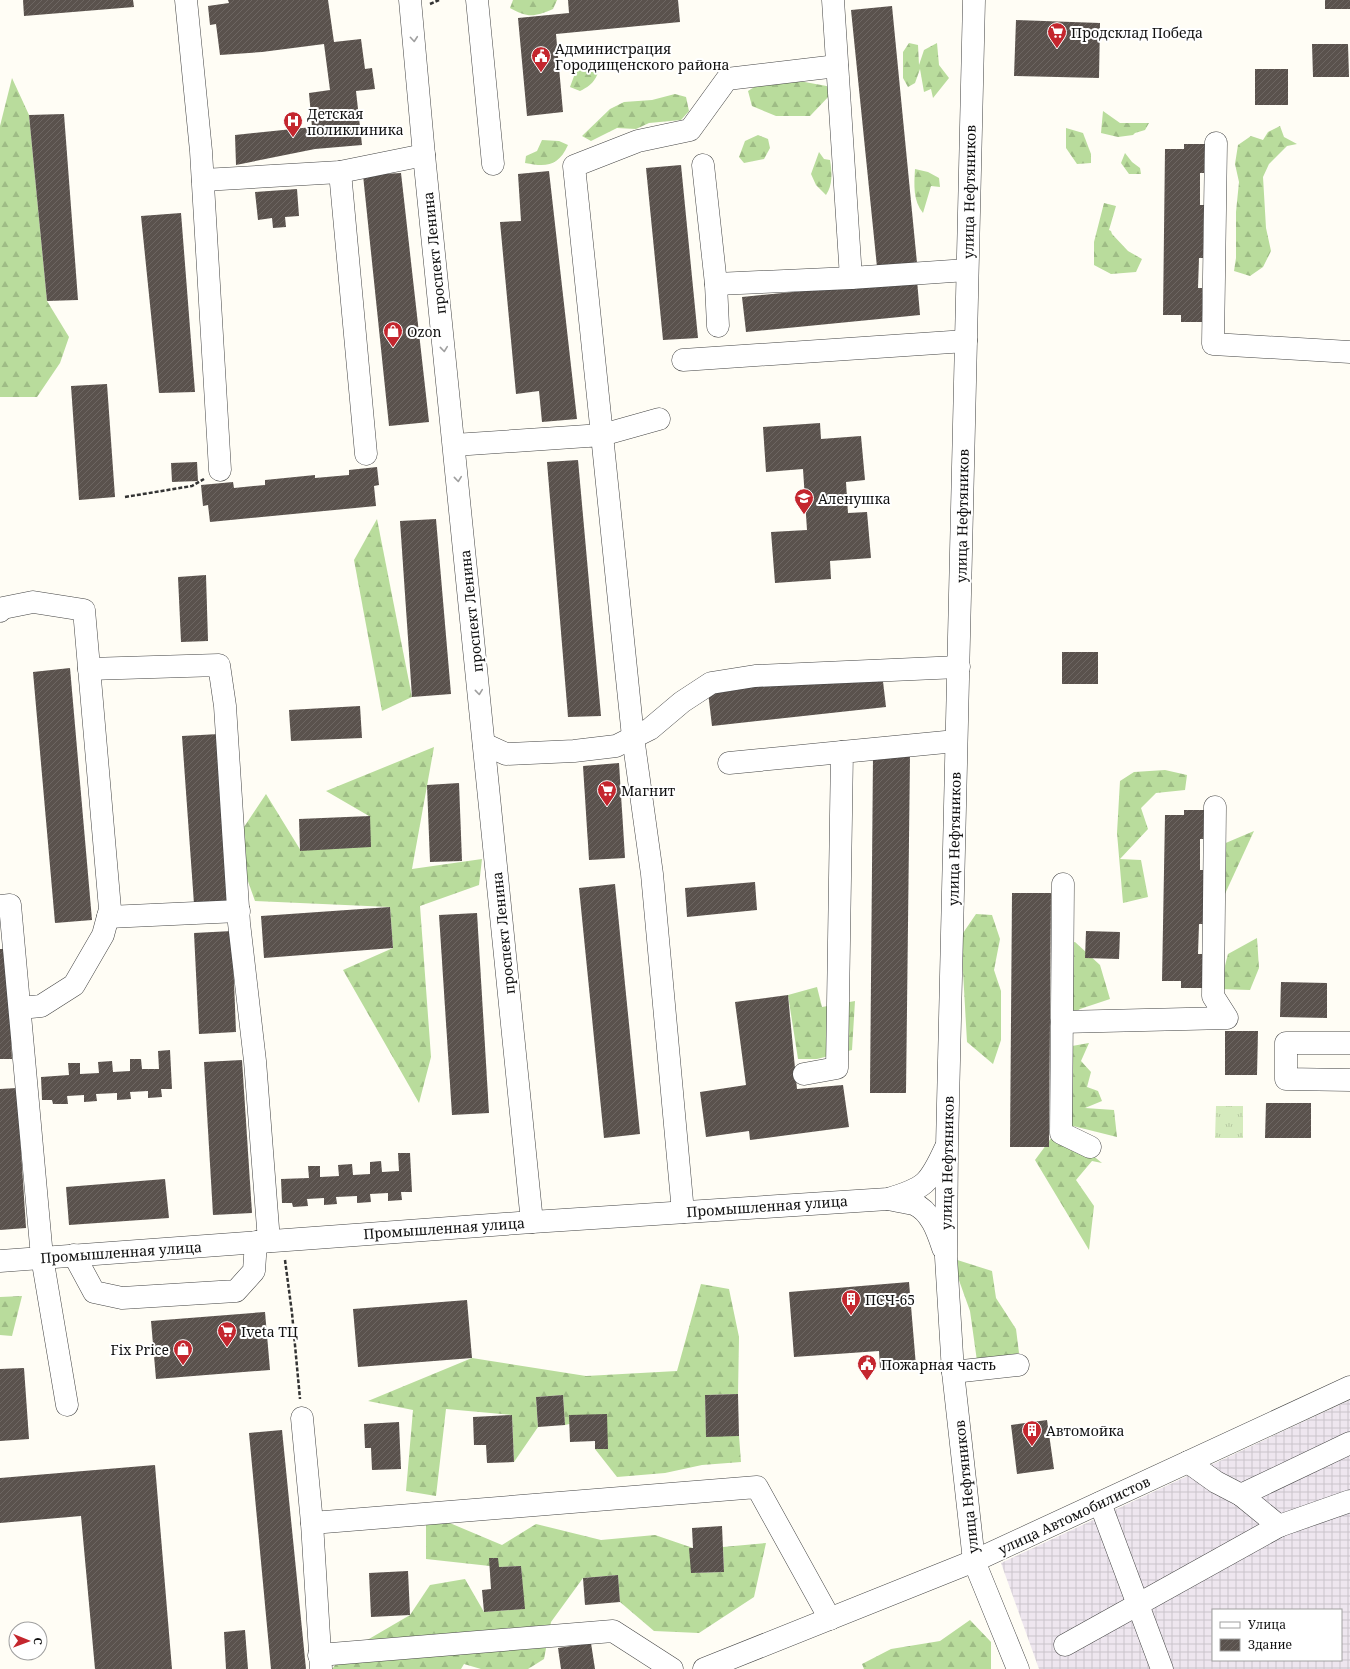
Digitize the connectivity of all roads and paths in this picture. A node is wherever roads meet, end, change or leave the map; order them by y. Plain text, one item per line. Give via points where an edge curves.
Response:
1 (186, 0) edge
2 (410, 0) edge
3 (477, 0) edge
4 (833, 0) edge
5 (974, 0) edge
6 (837, 66) junction
7 (1216, 143) dead end
8 (424, 155) junction
9 (493, 164) dead end
10 (703, 164) dead end
11 (340, 172) junction
12 (203, 180) junction
13 (967, 270) junction
14 (852, 278) junction
15 (716, 284) junction
16 (718, 326) dead end
17 (966, 341) junction
18 (1350, 352) edge
19 (683, 360) dead end
20 (659, 419) dead end
21 (602, 435) junction
22 (454, 445) junction
23 (366, 454) dead end
24 (220, 470) joint
25 (125, 498) dead end
26 (0, 611) edge
27 (959, 667) junction
28 (89, 669) junction
29 (633, 737) junction
30 (956, 741) junction
31 (484, 744) junction
32 (842, 752) junction
33 (729, 763) dead end
34 (1215, 807) dead end
35 (1063, 884) dead end
36 (0, 906) edge
37 (239, 911) junction
38 (108, 917) junction
39 (20, 1008) junction
40 (1062, 1022) junction
41 (1350, 1043) edge
42 (804, 1074) dead end
43 (1350, 1080) edge
44 (947, 1146) junction
45 (1090, 1147) dead end
46 (888, 1199) junction
47 (683, 1212) junction
48 (532, 1222) junction
49 (269, 1241) junction
50 (74, 1255) junction
51 (946, 1257) junction
52 (42, 1258) junction
53 (0, 1261) edge
54 (1018, 1365) dead end
55 (953, 1372) junction
56 (1350, 1387) edge
57 (67, 1405) dead end
58 (302, 1418) joint
59 (1350, 1443) edge
60 (1188, 1462) junction
61 (1241, 1495) junction
62 (1350, 1501) edge
63 (1100, 1503) junction
64 (312, 1523) junction
65 (1279, 1526) junction
66 (974, 1561) junction
67 (1138, 1605) junction
68 (830, 1619) junction
69 (1065, 1645) dead end
70 (320, 1662) edge
71 (672, 1669) edge
72 (704, 1669) edge
73 (1018, 1669) edge
74 (1162, 1669) edge

1 - 12 street
2 -> 8 street, проспект Ленина
3 - 9 street
4 - 6 street
5 - 13 street, улица Нефтяников
6 - 14 street
6 - 21 street via 727,79 690,130 638,141 574,166
7 - 18 street via 1214,344
8 - 11 street
8 -> 22 street, проспект Ленина
10 - 15 street
11 - 12 street
11 - 23 street
12 - 24 street
13 - 14 street
13 - 17 street, улица Нефтяников
14 - 15 street
15 - 16 street
17 - 19 street
17 - 27 street, улица Нефтяников
20 - 21 street
21 - 22 street
21 - 29 street
22 -> 31 street, проспект Ленина
24 - 25 path via 192,486
26 - 28 street via 3,608 33,602 84,610
27 - 29 street via 755,676 711,683 682,702 650,729
27 - 30 street, улица Нефтяников
28 - 37 street via 219,665 225,706
28 - 38 street via 110,902
29 - 31 street via 616,746 574,751 506,754
29 - 47 street via 652,874
30 - 32 street
30 - 44 street, улица Нефтяников
31 - 48 street, проспект Ленина
32 - 33 street
32 - 42 street via 837,1068
34 - 40 street via 1213,996 1227,1018
35 - 40 street
36 - 39 street via 10,905
37 - 38 street
37 - 49 street via 255,1061
38 - 39 street via 103,936 74,985 41,1006
39 - 52 street
40 - 45 street via 1061,1133
41 - 43 street via 1286,1043 1286,1079
44 - 46 street, Промышленная улица via 937,1168 925,1184 914,1191
44 - 51 street, улица Нефтяников
46 - 47 street, Промышленная улица
46 - 51 street, Промышленная улица via 915,1205 925,1213 937,1229
47 - 48 street, Промышленная улица
48 - 49 street, Промышленная улица
49 - 50 street, Промышленная улица
49 - 50 street via 254,1271 236,1291 115,1297 94,1292
49 - 58 path via 292,1313
50 - 52 street, Промышленная улица
51 - 55 street, улица Нефтяников
52 - 53 street, Промышленная улица
52 - 57 street
54 - 55 street
55 - 66 street, улица Нефтяников
56 - 60 street, улица Автомобилистов
58 - 64 street
59 - 61 street
60 - 61 street via 1216,1482
60 - 63 street, улица Автомобилистов
61 - 65 street
62 - 65 street
63 - 66 street, улица Автомобилистов
63 - 67 street
64 - 68 street via 757,1487
64 - 70 street
65 - 67 street
66 - 68 street, улица Автомобилистов
66 - 73 street, улица Нефтяников
67 - 69 street
67 - 74 street
68 - 72 street, улица Автомобилистов
70 - 71 street via 613,1631

